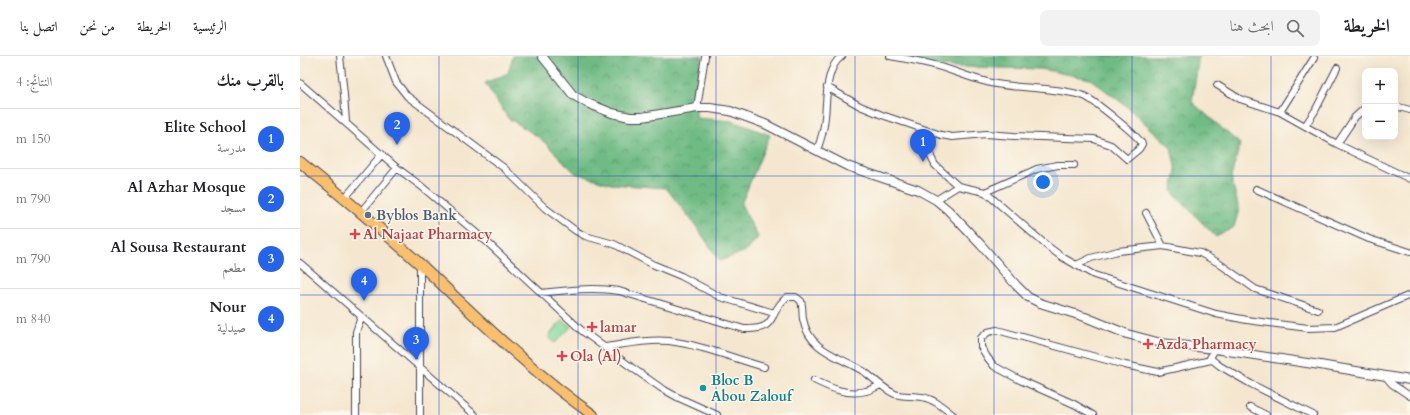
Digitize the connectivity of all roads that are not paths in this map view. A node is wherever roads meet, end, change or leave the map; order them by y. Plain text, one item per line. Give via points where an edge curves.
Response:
1 (340, 56) edge
2 (386, 56) edge
3 (542, 56) edge
4 (705, 56) edge
5 (842, 56) edge
6 (890, 56) edge
7 (1314, 58) dead end
8 (1337, 68) dead end
9 (300, 83) edge
10 (1217, 85) dead end
11 (827, 87) junction
12 (1398, 107) edge
13 (697, 108) junction
14 (1362, 110) edge
15 (1410, 110) edge
16 (1280, 112) junction
17 (346, 122) junction
18 (1305, 126) junction
19 (926, 131) junction
20 (1337, 144) junction
21 (817, 150) junction
22 (382, 154) junction
23 (300, 162) edge
24 (1074, 165) dead end
25 (397, 168) junction
26 (1410, 179) edge
27 (958, 186) junction
28 (1256, 189) dead end
29 (985, 192) junction
30 (344, 199) junction
31 (936, 200) junction
32 (360, 213) junction
33 (1146, 213) dead end
34 (1163, 246) junction
35 (1410, 252) edge
36 (300, 263) edge
37 (420, 264) junction
38 (1076, 265) junction
39 (541, 293) junction
40 (1410, 295) edge
41 (1318, 310) dead end
42 (774, 313) junction
43 (360, 317) junction
44 (605, 347) junction
45 (1215, 349) junction
46 (1211, 360) junction
47 (419, 367) junction
48 (764, 367) dead end
49 (1386, 377) junction
50 (814, 380) dead end
51 (1410, 380) edge
52 (881, 385) junction
53 (1410, 396) edge
54 (1250, 407) dead end
55 (1300, 409) junction
56 (356, 415) edge
57 (420, 415) edge
58 (475, 415) edge
59 (593, 415) edge
60 (717, 415) edge
61 (953, 415) edge
62 (1093, 415) edge
63 (1266, 415) edge
64 (1296, 415) edge
65 (1313, 415) edge

1 - 17 street
2 - 42 street via 396,82 407,96 504,168 545,208 569,227 585,236 614,244 720,297
3 - 13 street via 573,95 612,114 642,117
4 - 13 street
5 - 11 street via 834,65
6 - 19 street via 927,63 997,84 1085,96 1131,131 1142,144 1127,158 1111,145 1094,139 986,134 952,137
7 - 16 street
8 - 18 street via 1316,111
9 - 17 street
10 - 16 street via 1240,99
11 - 19 street via 867,109
11 - 21 street via 825,118
12 - 15 street
13 - 21 street via 719,109 749,117
14 - 20 street via 1354,117
16 - 18 street
17 - 22 street
18 - 20 street
19 - 27 street via 935,165
20 - 26 street
21 - 31 street via 847,166 900,183
22 - 25 street
22 - 30 street
23 - 30 main road
24 - 29 street via 1037,168
25 - 32 street
25 - 39 street via 488,243
27 - 29 street
27 - 31 street
28 - 35 street via 1369,239
29 - 38 street via 1046,245
30 - 32 main road
31 - 45 street via 1016,285 1035,301 1147,340
32 - 37 main road
33 - 34 street
34 - 38 street via 1118,251
34 - 41 street via 1200,253 1256,289
36 - 43 street
37 - 47 street
37 - 59 main road via 527,363
38 - 40 street via 1094,275 1216,314 1308,328 1335,327
39 - 42 street via 572,290 619,291 744,329 763,328
39 - 44 street via 577,326
42 - 52 street via 787,297 800,299 803,319 812,340 822,350 862,370
43 - 47 street
43 - 56 street via 356,332
44 - 48 street via 669,341
44 - 60 street via 661,388
45 - 46 street via 1209,357
45 - 49 street
46 - 55 street
46 - 62 street via 1158,372 997,330 988,332 981,338 981,347 994,366
47 - 57 street
47 - 58 street
49 - 51 street
49 - 53 street
50 - 52 street via 844,392 867,391
52 - 61 street via 895,394 924,397 941,405
54 - 63 street
55 - 64 street
55 - 65 street

